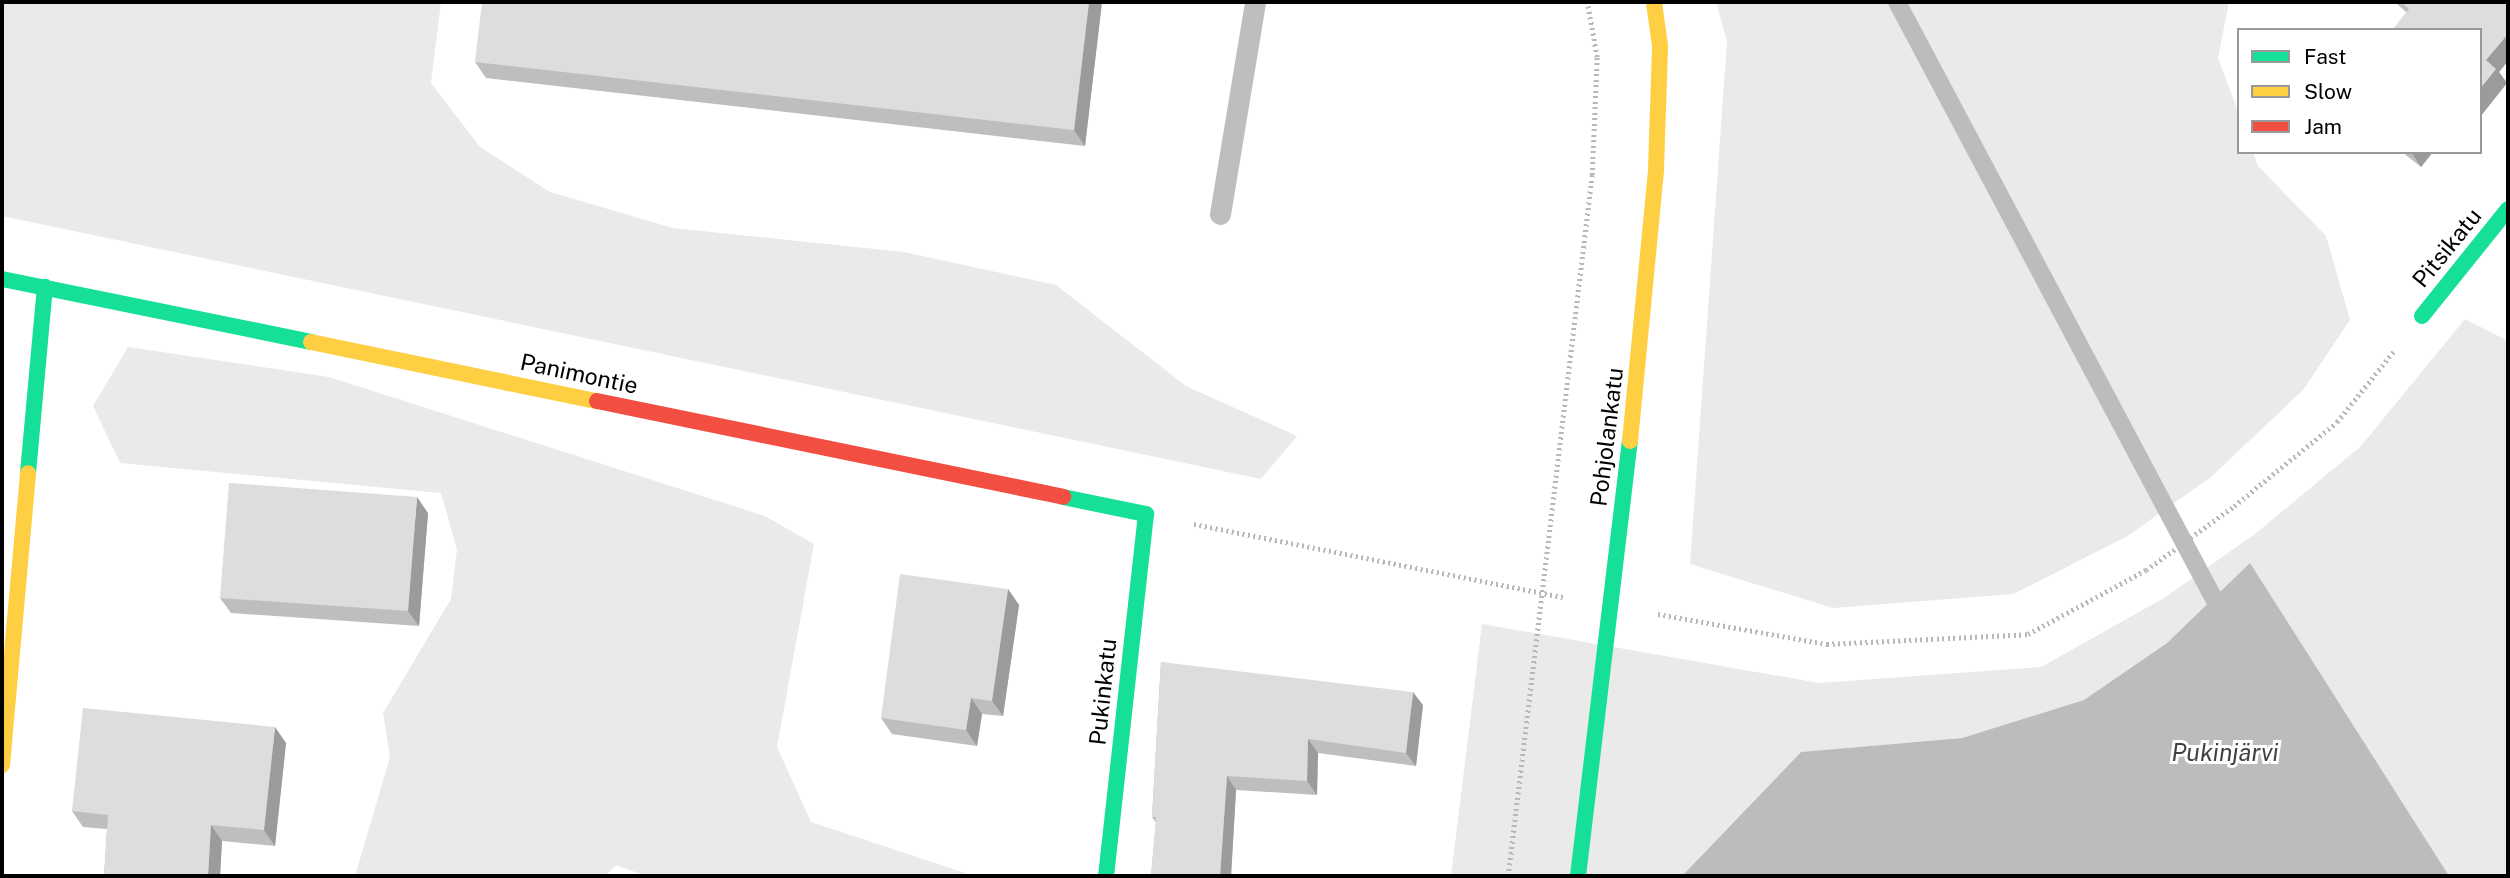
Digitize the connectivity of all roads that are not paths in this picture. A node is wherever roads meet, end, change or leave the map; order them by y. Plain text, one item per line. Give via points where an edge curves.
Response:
1 (1255, 2) edge
2 (1654, 2) edge
3 (2508, 209) edge
4 (1220, 214) dead end
5 (2, 279) edge
6 (45, 287) junction
7 (2422, 316) road end
8 (1146, 514) joint
9 (2, 765) edge
10 (1106, 876) edge
11 (1577, 876) edge

1 - 4 lane
2 - 11 street, Pohjolankatu via 1660,46 1656,169 1643,332
3 - 7 street, Pitsikatu
5 - 6 street, Panimontie
6 - 8 street, Panimontie
6 - 9 street
8 - 10 street, Pukinkatu

